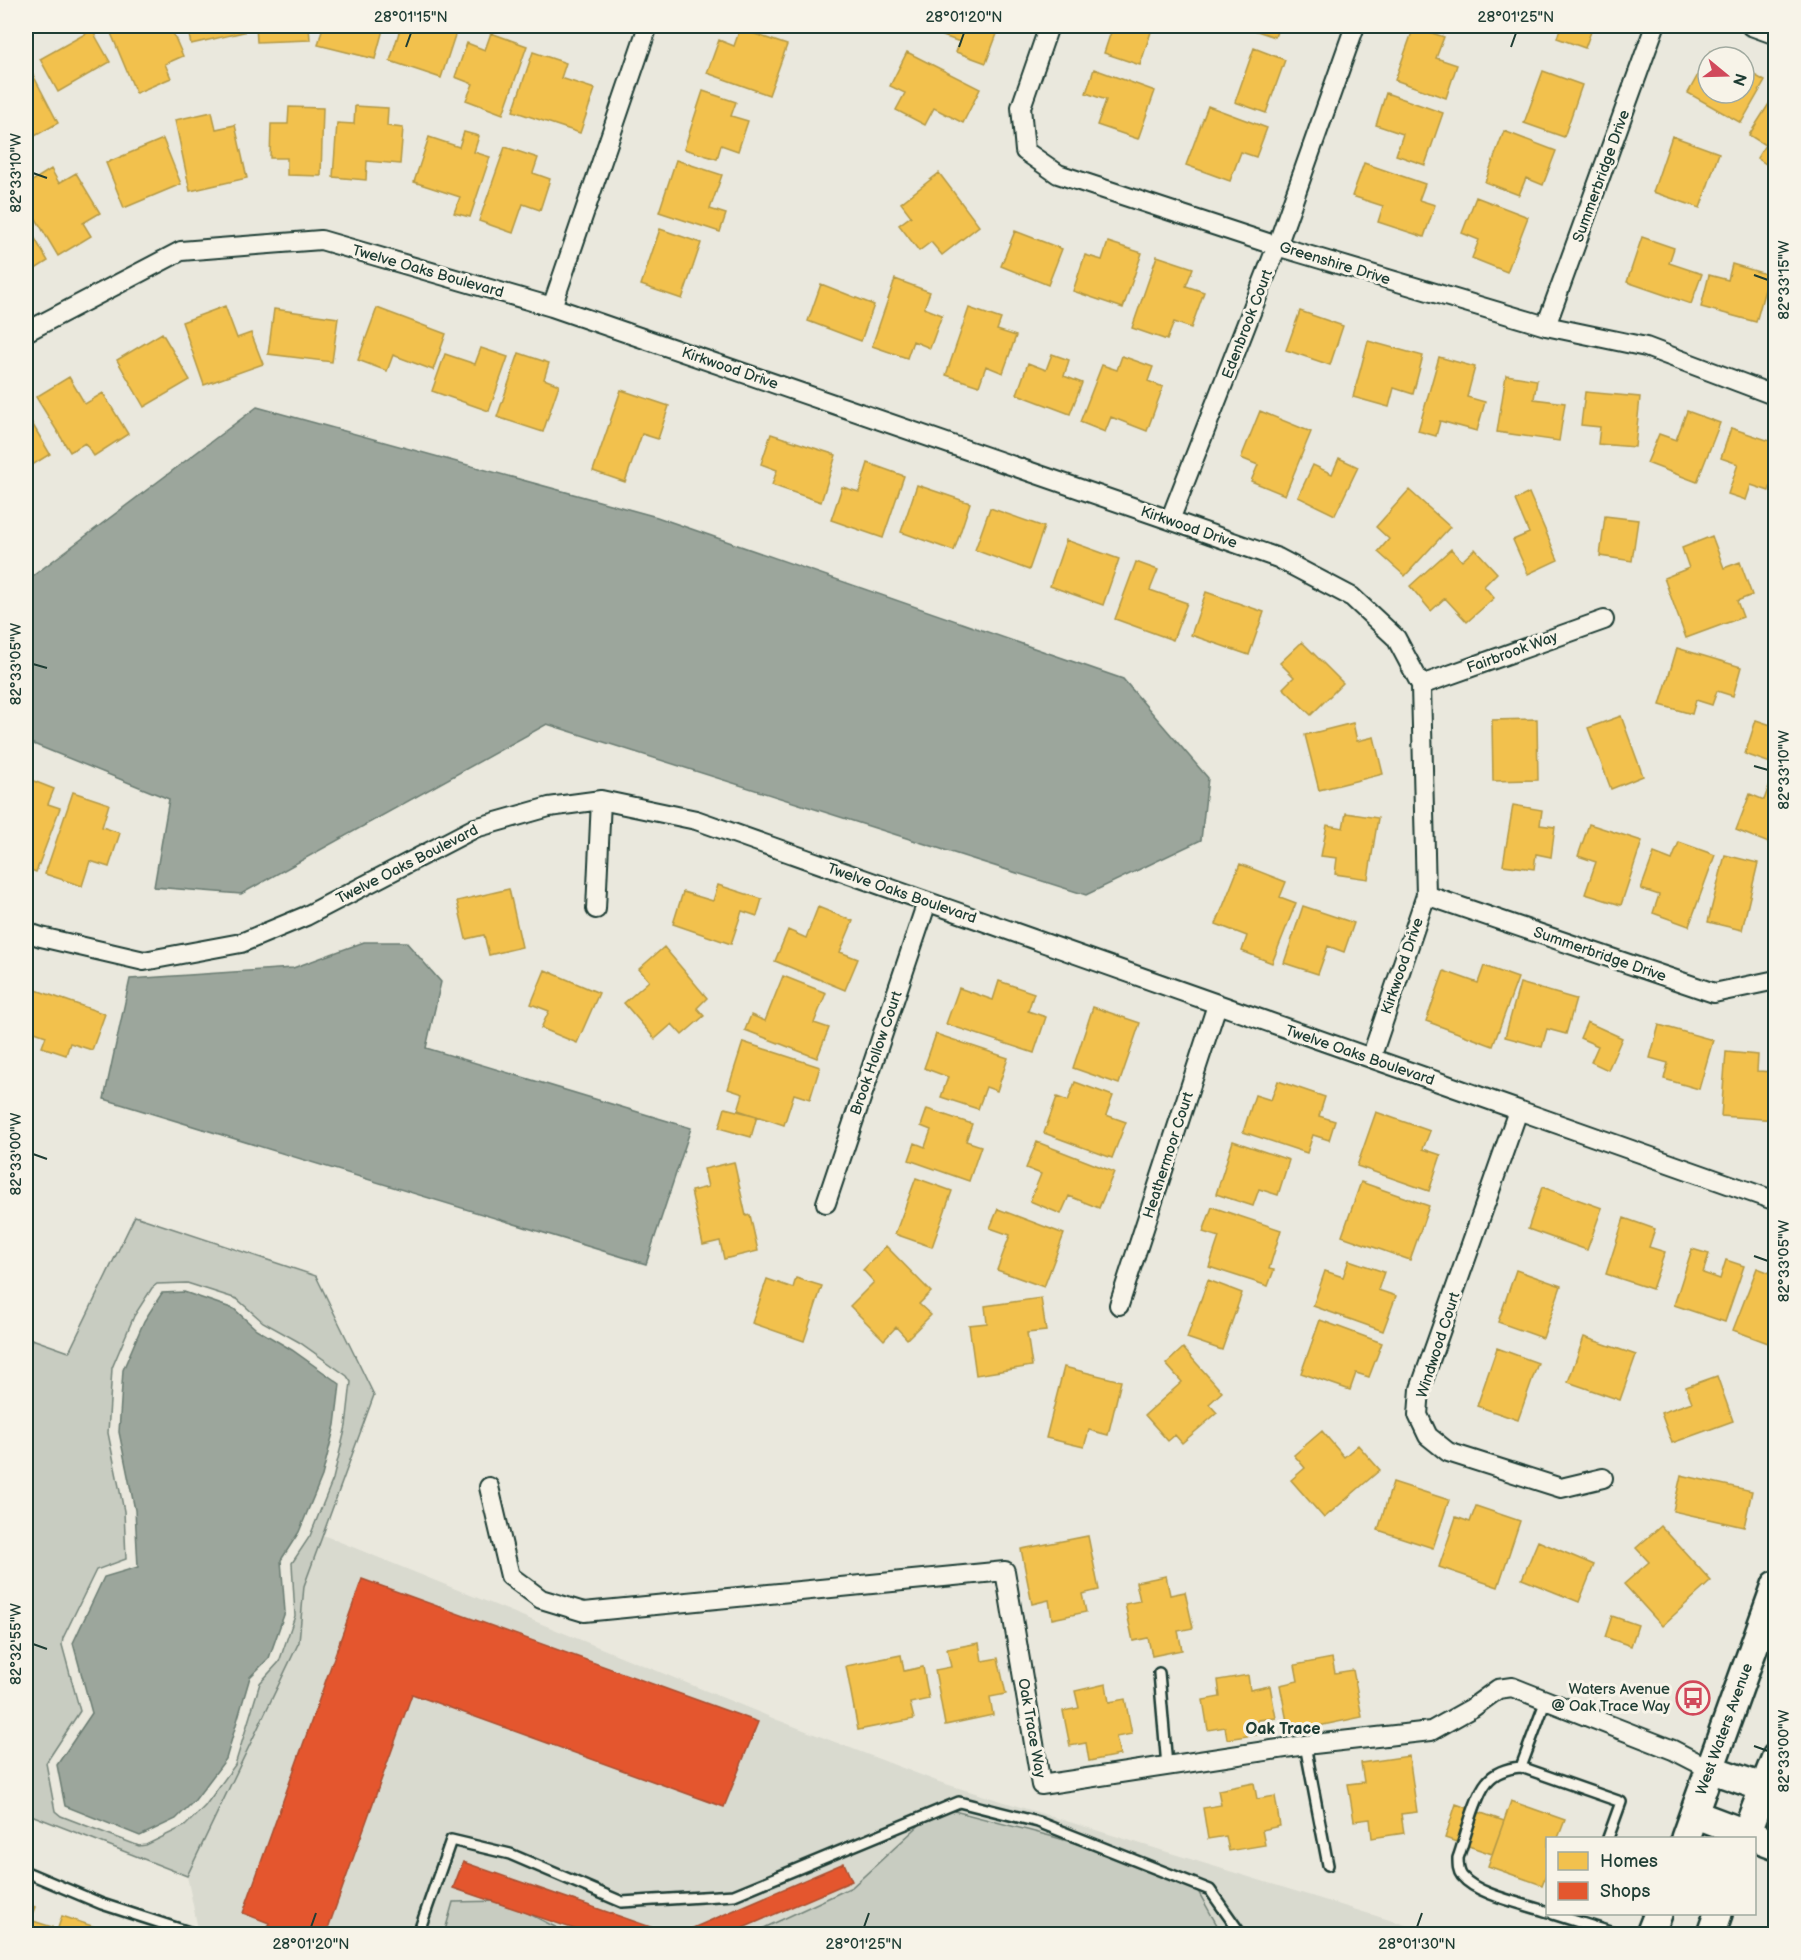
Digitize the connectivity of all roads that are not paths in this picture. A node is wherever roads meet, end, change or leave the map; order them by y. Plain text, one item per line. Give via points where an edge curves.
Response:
1 (628, 26) edge
2 (1049, 26) edge
3 (1355, 26) edge
4 (1655, 26) edge
5 (1751, 26) edge
6 (647, 28) edge
7 (1776, 35) edge
8 (1277, 246) junction
9 (552, 307) junction
10 (1546, 326) junction
11 (26, 332) edge
12 (1776, 396) edge
13 (1170, 520) junction
14 (1604, 620) dead end
15 (1420, 685) junction
16 (601, 800) junction
17 (1426, 895) junction
18 (927, 902) junction
19 (596, 909) dead end
20 (26, 932) edge
21 (1776, 980) edge
22 (1218, 1005) junction
23 (1371, 1058) junction
24 (1518, 1111) junction
25 (1776, 1201) edge
26 (826, 1203) dead end
27 (1119, 1305) dead end
28 (1603, 1478) dead end
29 (489, 1487) dead end
30 (1776, 1585) edge
31 (1158, 1673) dead end
32 (1546, 1700) junction
33 (1305, 1745) junction
34 (1776, 1757) edge
35 (1167, 1766) junction
36 (1521, 1767) junction
37 (1710, 1768) junction
38 (1770, 1790) edge
39 (1689, 1826) edge
40 (1609, 1837) edge
41 (1745, 1837) edge
42 (1756, 1840) edge
43 (1776, 1845) edge
44 (1328, 1865) dead end
45 (26, 1872) edge
46 (1546, 1911) edge
47 (1560, 1915) edge
48 (1658, 1915) edge
49 (1718, 1915) edge
50 (1580, 1918) edge
51 (195, 1935) edge
52 (418, 1935) edge
53 (1241, 1935) edge
54 (1617, 1935) edge
55 (1650, 1935) edge
56 (1711, 1935) edge

1 - 6 street
2 - 8 street, Greenshire Drive via 1021,107 1025,151 1058,174
3 - 8 street, Edenbrook Court
4 - 10 street, Summerbridge Drive
5 - 7 street
6 - 9 street
8 - 10 street, Greenshire Drive
8 - 13 street, Edenbrook Court
9 - 11 street, Twelve Oaks Boulevard via 321,240 181,251
9 - 13 street, Kirkwood Drive
10 - 12 street, Greenshire Drive via 1646,347
13 - 15 street, Kirkwood Drive via 1278,558 1352,597 1396,638
14 - 15 street, Fairbrook Way
15 - 17 street, Kirkwood Drive
16 - 18 street, Twelve Oaks Boulevard via 696,820
16 - 19 street
16 - 20 street, Twelve Oaks Boulevard via 549,807 475,828 306,916 241,943 144,961
17 - 21 street, Summerbridge Drive via 1714,993
17 - 23 street, Kirkwood Drive
18 - 22 street, Twelve Oaks Boulevard
18 - 26 street, Brook Hollow Court
22 - 23 street, Twelve Oaks Boulevard
22 - 27 street, Heathermoor Court
23 - 24 street, Twelve Oaks Boulevard
24 - 25 street, Twelve Oaks Boulevard
24 - 28 street, Windwood Court via 1420,1389 1418,1415 1428,1436 1448,1452 1561,1488
29 - 35 street, Oak Trace Way via 510,1576 541,1599 584,1612 1005,1571 1041,1785
30 - 37 main road, West Waters Avenue
31 - 35 lane
32 - 33 street, Oak Trace Way via 1512,1688 1498,1689 1431,1731
32 - 36 lane
32 - 37 street, Oak Trace Way
33 - 35 street, Oak Trace Way
33 - 44 lane
34 - 38 main road
36 - 40 lane via 1621,1802
36 - 46 lane via 1505,1768 1485,1784 1458,1867 1463,1877 1485,1891
37 - 38 main road
37 - 39 main road, West Waters Avenue
38 - 41 main road
39 - 41 main road
42 - 43 main road
45 - 51 lane via 102,1904
47 - 50 lane
48 - 55 main road
49 - 56 main road
50 - 54 lane
52 - 53 lane via 451,1839 510,1854 622,1902 734,1895 959,1803 1038,1822 1210,1890

